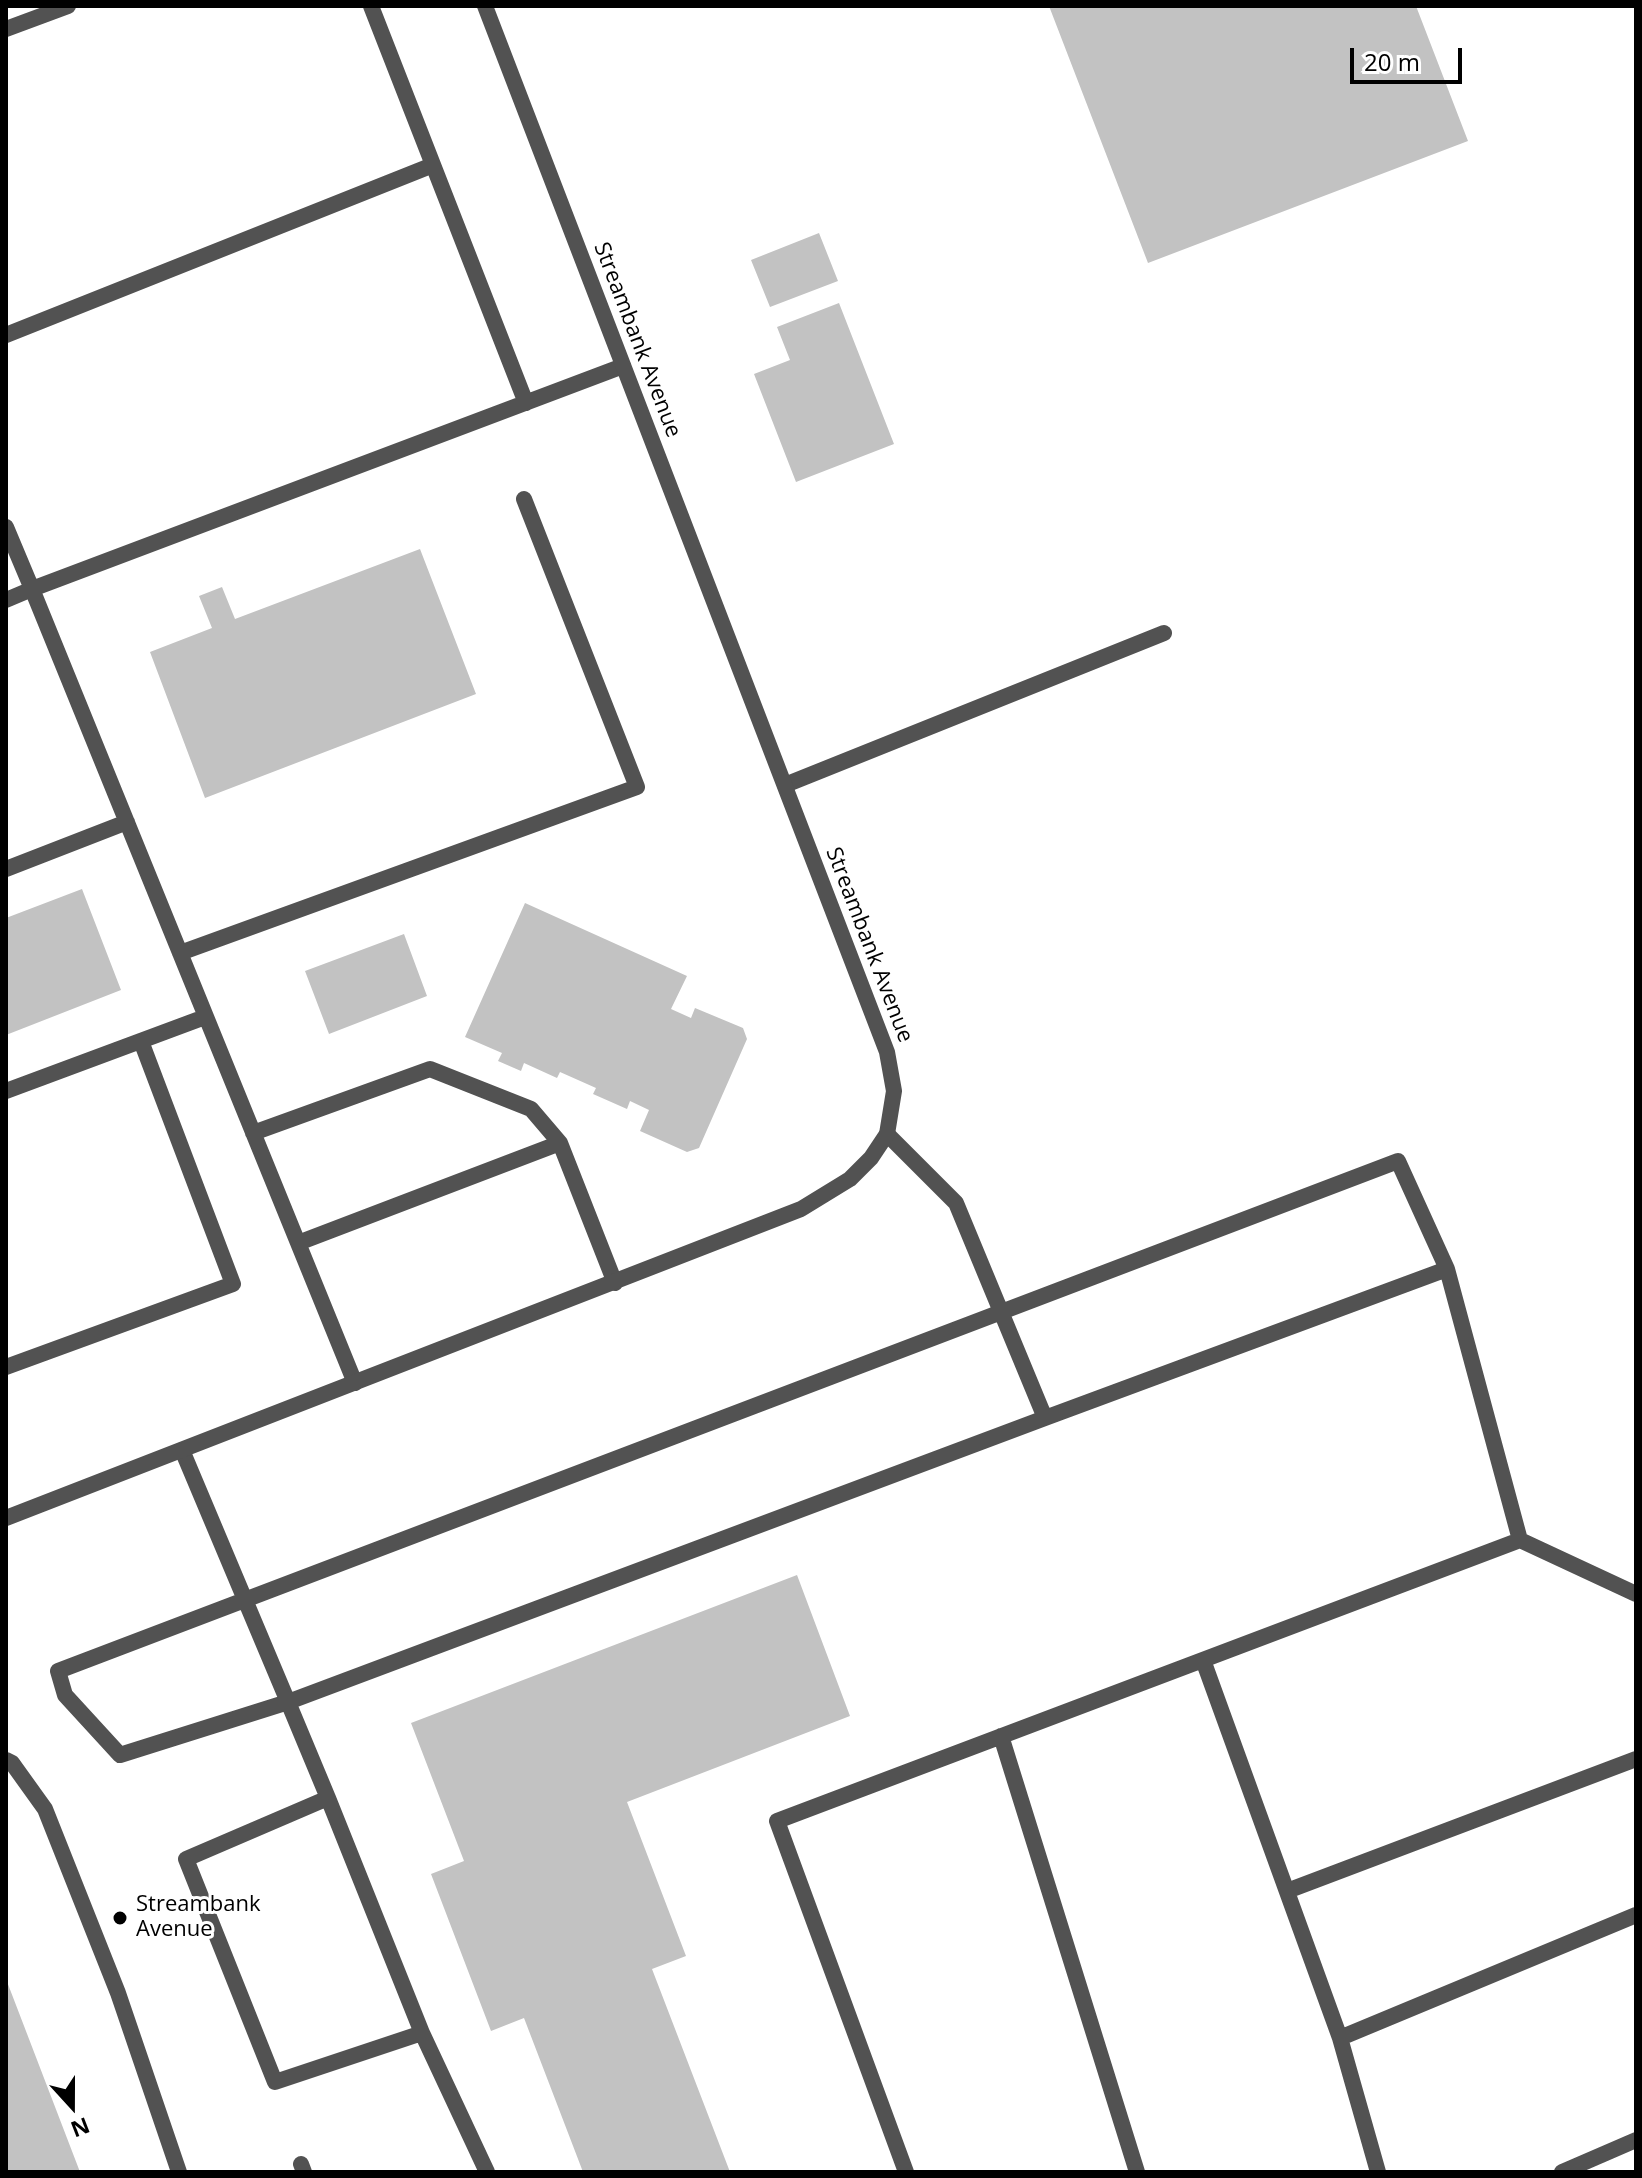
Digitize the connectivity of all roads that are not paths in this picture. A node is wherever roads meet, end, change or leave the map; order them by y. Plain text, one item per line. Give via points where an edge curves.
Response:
1 (68, 6) edge
2 (371, 6) edge
3 (485, 6) edge
4 (6, 29) edge
5 (433, 165) junction
6 (6, 335) edge
7 (623, 366) junction
8 (526, 403) junction
9 (524, 499) dead end
10 (6, 527) edge
11 (32, 589) junction
12 (6, 600) edge
13 (1164, 633) dead end
14 (785, 785) junction
15 (127, 822) junction
16 (6, 869) edge
17 (180, 953) junction
18 (205, 1017) junction
19 (141, 1041) junction
20 (6, 1091) edge
21 (253, 1133) junction
22 (887, 1134) junction
23 (560, 1143) junction
24 (298, 1243) junction
25 (1447, 1269) junction
26 (615, 1283) junction
27 (1001, 1312) junction
28 (6, 1367) edge
29 (355, 1383) junction
30 (1045, 1418) junction
31 (182, 1450) junction
32 (6, 1518) edge
33 (1520, 1540) junction
34 (1636, 1594) edge
35 (245, 1599) junction
36 (1203, 1660) junction
37 (288, 1702) junction
38 (1001, 1736) junction
39 (1636, 1759) edge
40 (6, 1760) edge
41 (328, 1798) junction
42 (1287, 1891) junction
43 (1636, 1915) edge
44 (422, 2033) junction
45 (1340, 2038) junction
46 (1636, 2140) edge
47 (179, 2172) edge
48 (487, 2172) edge
49 (906, 2172) edge
50 (1137, 2172) edge
51 (1378, 2172) edge
52 (1562, 2172) edge

1 - 4 street
2 - 5 street
3 - 7 street, Streambank Avenue
5 - 6 street
5 - 8 street
7 - 8 street
7 - 14 street, Streambank Avenue
8 - 11 street
9 - 17 street via 637,787
10 - 11 street
11 - 12 street
11 - 15 street
13 - 14 street
14 - 22 street, Streambank Avenue via 887,1052 894,1091
15 - 16 street
15 - 17 street
17 - 18 street
18 - 19 street
18 - 21 street
19 - 20 street
19 - 28 street via 233,1284
21 - 23 street via 430,1069 531,1109
21 - 24 street
22 - 26 street, Streambank Avenue via 850,1179 801,1209
22 - 27 street via 956,1203
23 - 24 street
23 - 26 street
24 - 29 street
25 - 27 street via 1398,1161
25 - 30 street
25 - 33 street
26 - 29 street, Streambank Avenue
27 - 30 street
27 - 35 street
29 - 31 street, Streambank Avenue
30 - 37 street
31 - 32 street, Streambank Avenue
31 - 35 street
33 - 34 street
33 - 36 street
35 - 37 street
35 - 37 street via 58,1671 65,1695 120,1755
36 - 38 street
36 - 42 street
37 - 41 street
38 - 49 street via 777,1821
38 - 50 street
39 - 42 street
40 - 47 street via 45,1809 118,1993
41 - 44 street
41 - 44 street via 186,1859 275,2082
42 - 45 street
43 - 45 street
44 - 48 street
45 - 51 street
46 - 52 street

